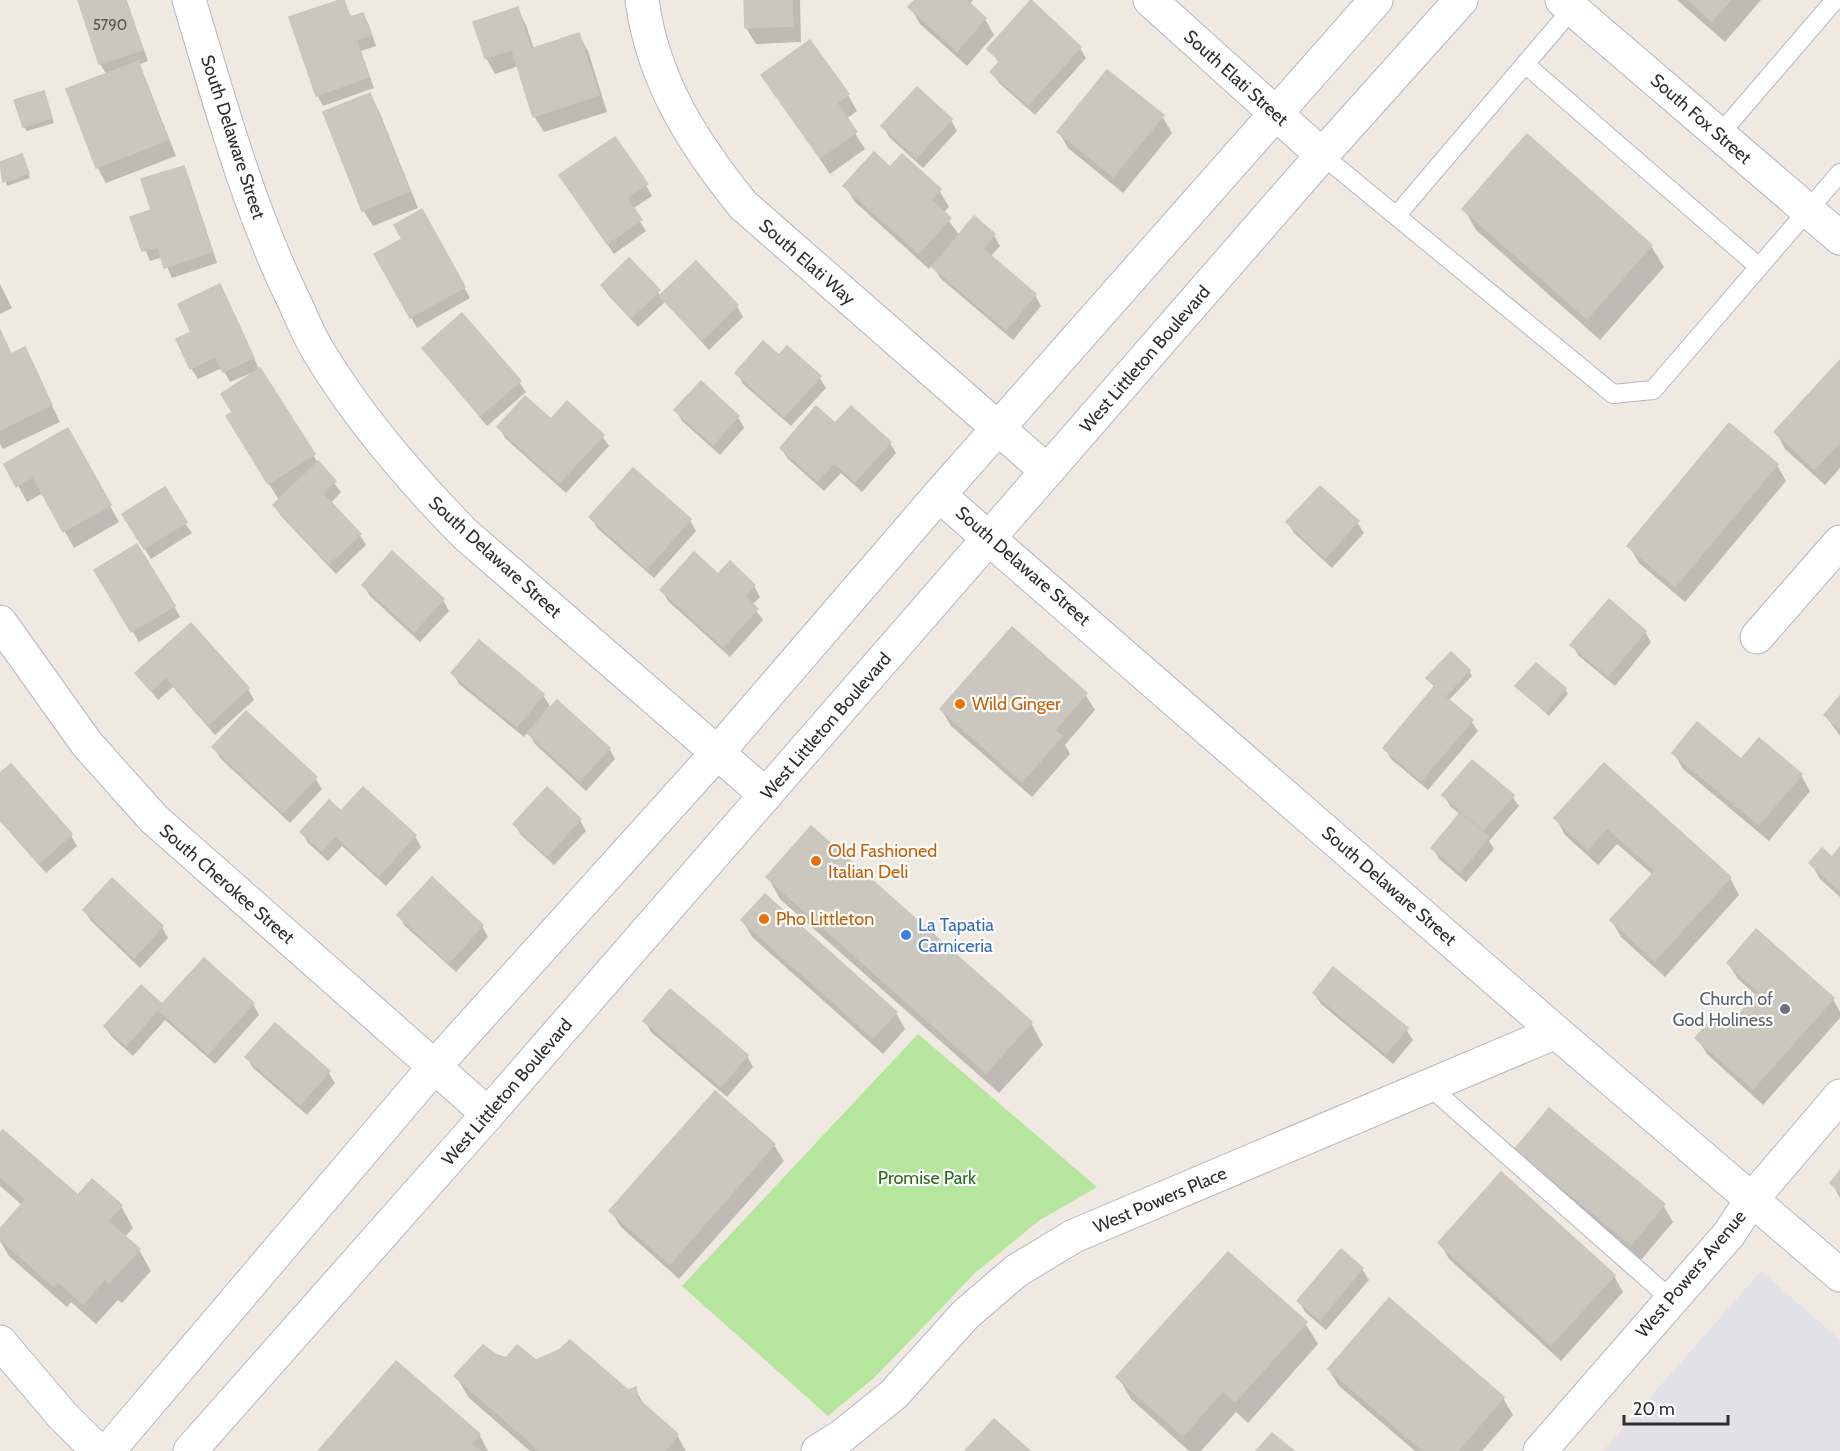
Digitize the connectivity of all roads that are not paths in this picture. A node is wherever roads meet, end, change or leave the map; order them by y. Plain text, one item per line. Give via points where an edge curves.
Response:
1 (189, 0) edge
2 (642, 0) edge
3 (1150, 0) edge
4 (1376, 0) edge
5 (1461, 0) edge
6 (1835, 0) edge
7 (1567, 5) edge
8 (1525, 64) junction
9 (1276, 115) junction
10 (1719, 135) junction
11 (1322, 155) junction
12 (1840, 173) edge
13 (1807, 210) junction
14 (1396, 216) junction
15 (1840, 238) edge
16 (1759, 267) junction
17 (997, 430) junction
18 (1047, 471) junction
19 (939, 495) junction
20 (990, 537) junction
21 (1840, 542) edge
22 (0, 622) edge
23 (1757, 637) dead end
24 (717, 753) junction
25 (766, 795) junction
26 (1556, 1032) junction
27 (434, 1067) junction
28 (1429, 1086) junction
29 (1840, 1096) edge
30 (488, 1114) junction
31 (1752, 1198) junction
32 (1840, 1275) edge
33 (1672, 1300) junction
34 (0, 1342) edge
35 (98, 1451) edge
36 (108, 1451) edge
37 (190, 1451) edge
38 (818, 1451) edge
39 (1540, 1451) edge

1 - 24 street, South Delaware Street via 244,181 278,268 319,353 371,429 465,534
2 - 17 street, South Elati Way via 659,69 681,118 705,158 743,205
3 - 9 street, South Elati Street
4 - 9 street
5 - 11 street, West Littleton Boulevard
6 - 10 lane
7 - 8 lane
7 - 10 street, South Fox Street
8 - 14 lane
8 - 16 lane
9 - 11 street, South Elati Street
9 - 17 street
10 - 13 street, South Fox Street
11 - 14 lane
11 - 18 street, West Littleton Boulevard
12 - 13 lane
13 - 15 street, South Fox Street
13 - 16 lane
14 - 16 lane via 1614,394 1653,390
17 - 18 street, South Elati Way
17 - 19 street
18 - 20 street, West Littleton Boulevard
19 - 20 street, South Delaware Street
19 - 24 street
20 - 25 street, West Littleton Boulevard
20 - 26 street, South Delaware Street
21 - 23 street
22 - 27 street, South Cherokee Street via 87,744 154,819
24 - 25 street, South Delaware Street
24 - 27 street
25 - 30 street, West Littleton Boulevard
26 - 28 street, West Powers Place
26 - 31 street, South Delaware Street
27 - 30 street, South Cherokee Street
27 - 36 street
28 - 33 lane
28 - 38 street, West Powers Place via 1074,1236 1016,1272 965,1315 894,1394
29 - 31 street, West Powers Avenue
30 - 37 street, West Littleton Boulevard
31 - 32 street, South Delaware Street
31 - 33 street, West Powers Avenue via 1729,1234
33 - 39 street, West Powers Avenue
34 - 35 street

